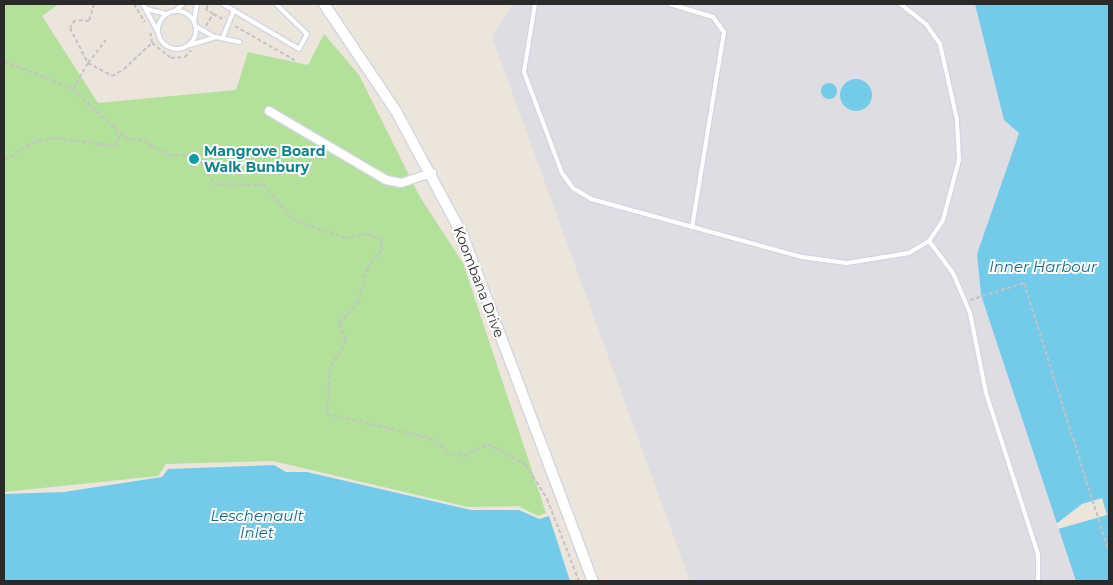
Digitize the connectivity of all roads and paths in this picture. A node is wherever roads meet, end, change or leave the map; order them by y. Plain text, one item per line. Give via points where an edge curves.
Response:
1 (94, 4) edge
2 (134, 4) edge
3 (183, 4) edge
4 (197, 4) edge
5 (209, 4) edge
6 (222, 4) edge
7 (276, 4) edge
8 (324, 4) edge
9 (535, 4) edge
10 (670, 4) edge
11 (900, 4) edge
12 (144, 6) edge
13 (234, 10) junction
14 (175, 11) junction
15 (168, 14) junction
16 (213, 14) junction
17 (223, 19) dead end
18 (195, 25) junction
19 (233, 25) dead end
20 (205, 28) dead end
21 (159, 34) junction
22 (216, 37) junction
23 (224, 38) junction
24 (106, 40) dead end
25 (239, 42) dead end
26 (152, 43) junction
27 (188, 46) junction
28 (195, 49) dead end
29 (4, 61) edge
30 (296, 61) dead end
31 (88, 63) junction
32 (73, 89) junction
33 (269, 111) dead end
34 (121, 135) junction
35 (4, 160) edge
36 (432, 173) junction
37 (692, 227) junction
38 (929, 241) junction
39 (975, 299) dead end
40 (1109, 552) edge
41 (580, 581) edge
42 (593, 581) edge
43 (1038, 581) edge

1 - 31 path via 89,21 76,20 70,28
2 - 26 path via 150,28
3 - 14 lane
4 - 18 lane
5 - 16 path via 206,9
6 - 13 lane
7 - 13 lane via 307,34 299,49
8 - 36 main road, Koombana Drive
9 - 37 lane via 524,72 567,182 591,199
10 - 37 lane via 713,17 724,32
11 - 38 lane via 934,33 957,120 960,160 942,220
12 - 15 lane
12 - 21 lane
13 - 23 lane
14 - 15 lane
14 - 18 lane via 187,14
15 - 21 lane
16 - 17 path
16 - 20 path
18 - 22 lane
18 - 27 lane
19 - 30 path
21 - 27 lane via 168,47
22 - 23 lane
22 - 27 lane
23 - 25 lane
24 - 31 path
26 - 28 path via 171,58 185,57
26 - 31 path via 112,76
29 - 32 path
31 - 32 path
32 - 34 path
33 - 36 street via 386,180 406,182
34 - 35 path via 114,146 56,138 32,143
34 - 41 path via 144,141 169,155 198,156 214,184 263,185 286,214 315,228 345,238 368,234 381,239 382,250 367,268 359,301 339,324 346,340 330,370 327,414 430,438 451,454 464,456 488,444 526,465 547,500
36 - 42 main road, Koombana Drive via 463,236
37 - 38 lane via 825,262 895,257
38 - 43 lane via 952,273 970,313 986,394 1038,554
39 - 40 path via 1022,284 1026,289

